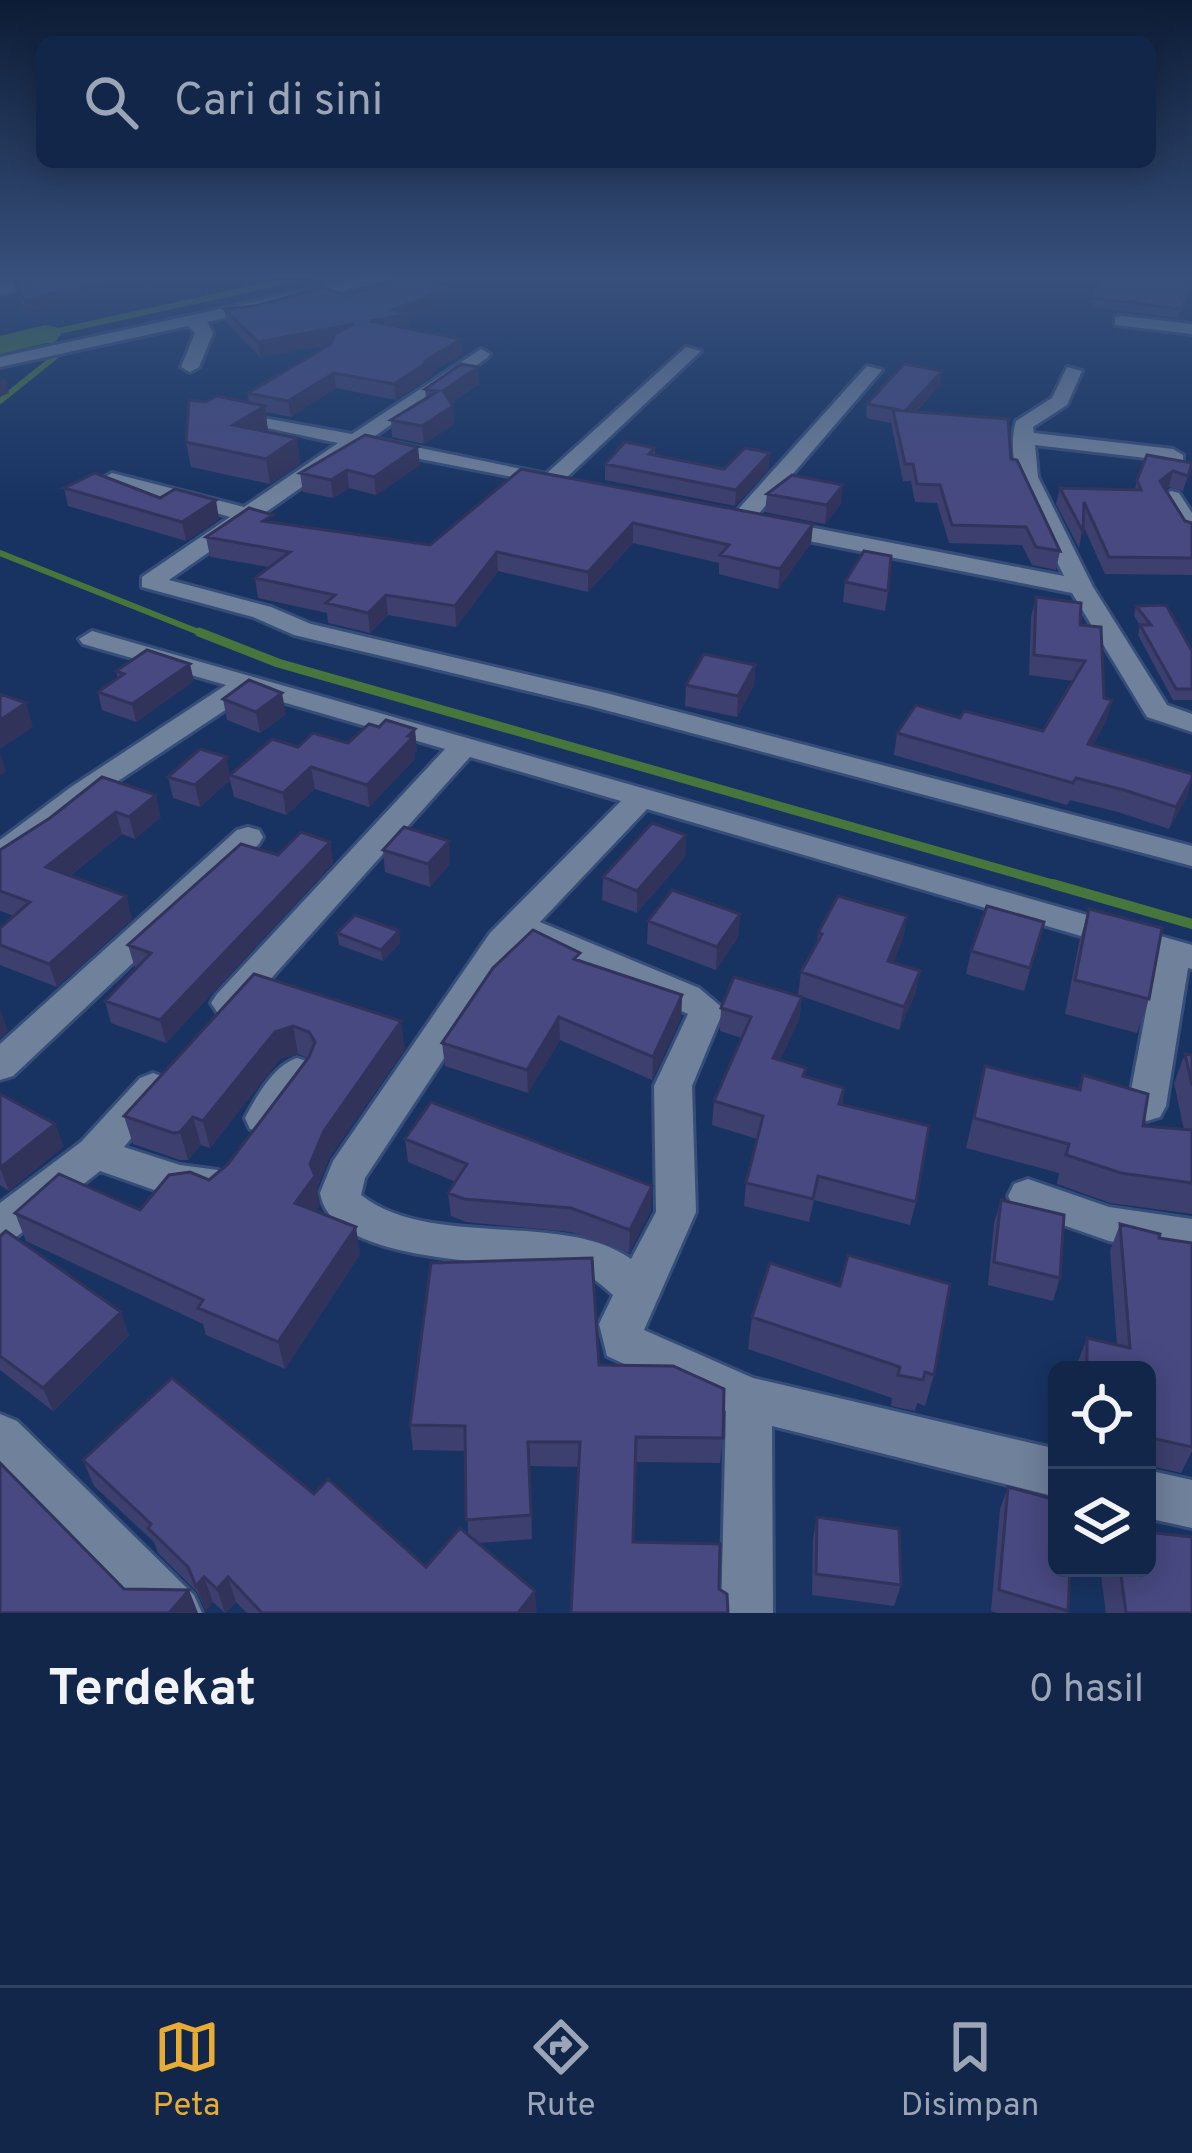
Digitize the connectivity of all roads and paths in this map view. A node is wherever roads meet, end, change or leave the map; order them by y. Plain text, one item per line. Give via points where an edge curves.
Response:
1 (36, 352) edge
2 (196, 352) edge
3 (691, 352) edge
4 (482, 354) dead end
5 (0, 362) edge
6 (190, 367) dead end
7 (872, 370) dead end
8 (1073, 371) dead end
9 (240, 401) edge
10 (1022, 438) junction
11 (354, 442) junction
12 (1174, 466) edge
13 (518, 474) junction
14 (112, 479) edge
15 (489, 497) edge
16 (1171, 498) edge
17 (249, 514) junction
18 (1192, 530) edge
19 (1081, 586) junction
20 (92, 639) dead end
21 (247, 683) junction
22 (1192, 724) edge
23 (464, 746) junction
24 (642, 797) junction
25 (248, 837) dead end
26 (0, 855) edge
27 (1192, 856) edge
28 (518, 925) junction
29 (1183, 955) edge
30 (212, 1022) edge
31 (182, 1056) edge
32 (0, 1066) edge
33 (297, 1072) edge
34 (1147, 1106) edge
35 (95, 1153) junction
36 (1028, 1196) dead end
37 (0, 1226) edge
38 (1192, 1237) edge
39 (638, 1288) junction
40 (748, 1399) junction
41 (0, 1437) edge
42 (1048, 1471) edge
43 (1156, 1496) edge
44 (1192, 1504) edge
45 (176, 1613) edge
46 (748, 1613) edge

1 - 5 street
2 - 6 street
3 - 13 street via 561,483
4 - 11 street
7 - 19 street via 730,518
8 - 10 street via 1060,401 1026,422
9 - 11 street via 221,412
10 - 12 street via 1173,455
10 - 19 street via 1027,477
11 - 13 street
11 - 17 street
13 - 15 street
14 - 17 street
16 - 18 street
17 - 27 street via 150,582 303,630
19 - 22 street via 1157,711
20 - 21 street
21 - 23 street
21 - 26 street
23 - 24 street
23 - 30 street
24 - 28 street
24 - 29 street
25 - 32 street
28 - 39 street via 706,1010 674,1085 676,1212
28 - 39 street via 347,1173 342,1204 429,1240 601,1261
29 - 34 street
31 - 35 street
33 - 35 street via 217,1178 180,1182
35 - 37 street
36 - 38 street via 1109,1224
39 - 40 street via 621,1324 623,1342
40 - 42 street
40 - 46 street
41 - 45 street
43 - 44 street

